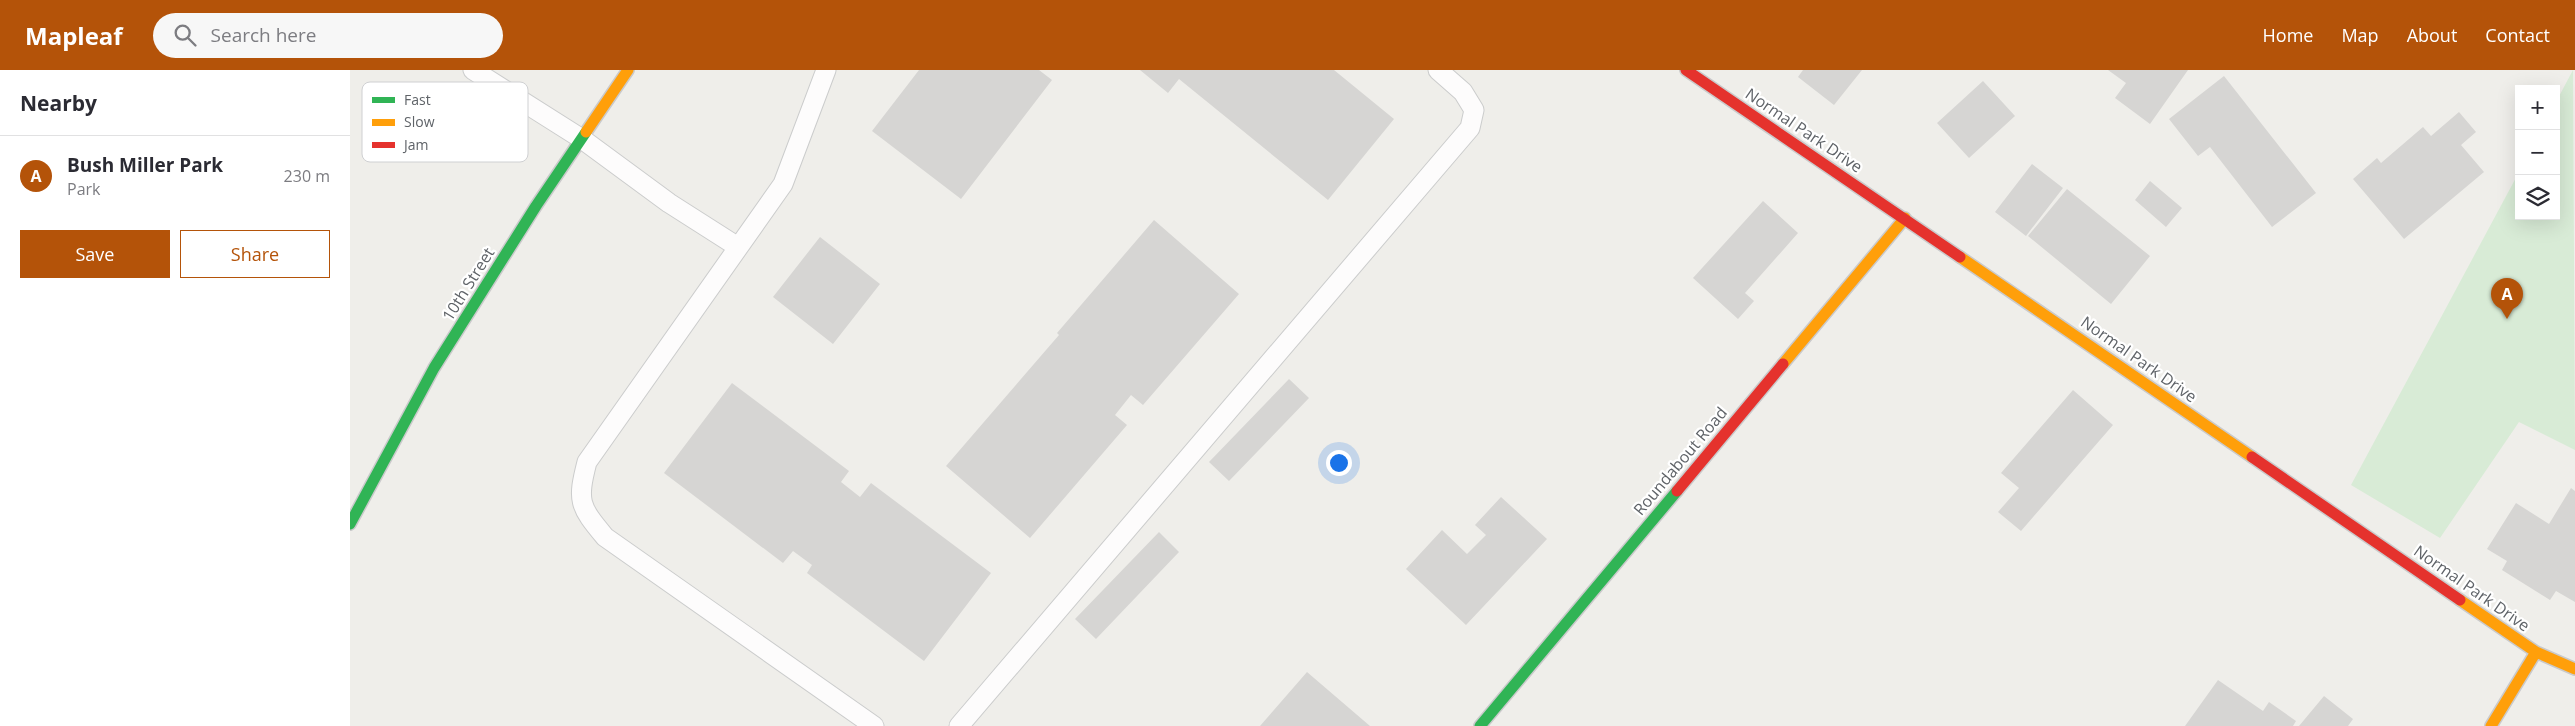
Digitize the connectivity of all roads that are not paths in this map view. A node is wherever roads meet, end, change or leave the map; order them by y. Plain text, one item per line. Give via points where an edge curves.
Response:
1 (473, 70) edge
2 (628, 70) edge
3 (826, 70) edge
4 (1438, 70) edge
5 (1686, 70) edge
6 (492, 82) edge
7 (528, 105) edge
8 (582, 139) junction
9 (1905, 218) junction
10 (738, 247) junction
11 (350, 524) edge
12 (2536, 652) junction
13 (2575, 669) edge
14 (874, 726) edge
15 (959, 726) edge
16 (1480, 726) edge
17 (2491, 726) edge

1 - 6 lane
2 - 8 street, 10th Street
3 - 10 lane via 783,184
4 - 15 lane via 1463,92 1474,110 1470,128
5 - 9 street, Normal Park Drive
7 - 8 lane
8 - 10 lane via 669,203
8 - 11 street, 10th Street via 434,368
9 - 12 street, Normal Park Drive
9 - 16 street, Roundabout Road
10 - 14 lane via 587,462 579,492 586,514 605,537
12 - 13 street, Normal Park Drive
12 - 17 street

